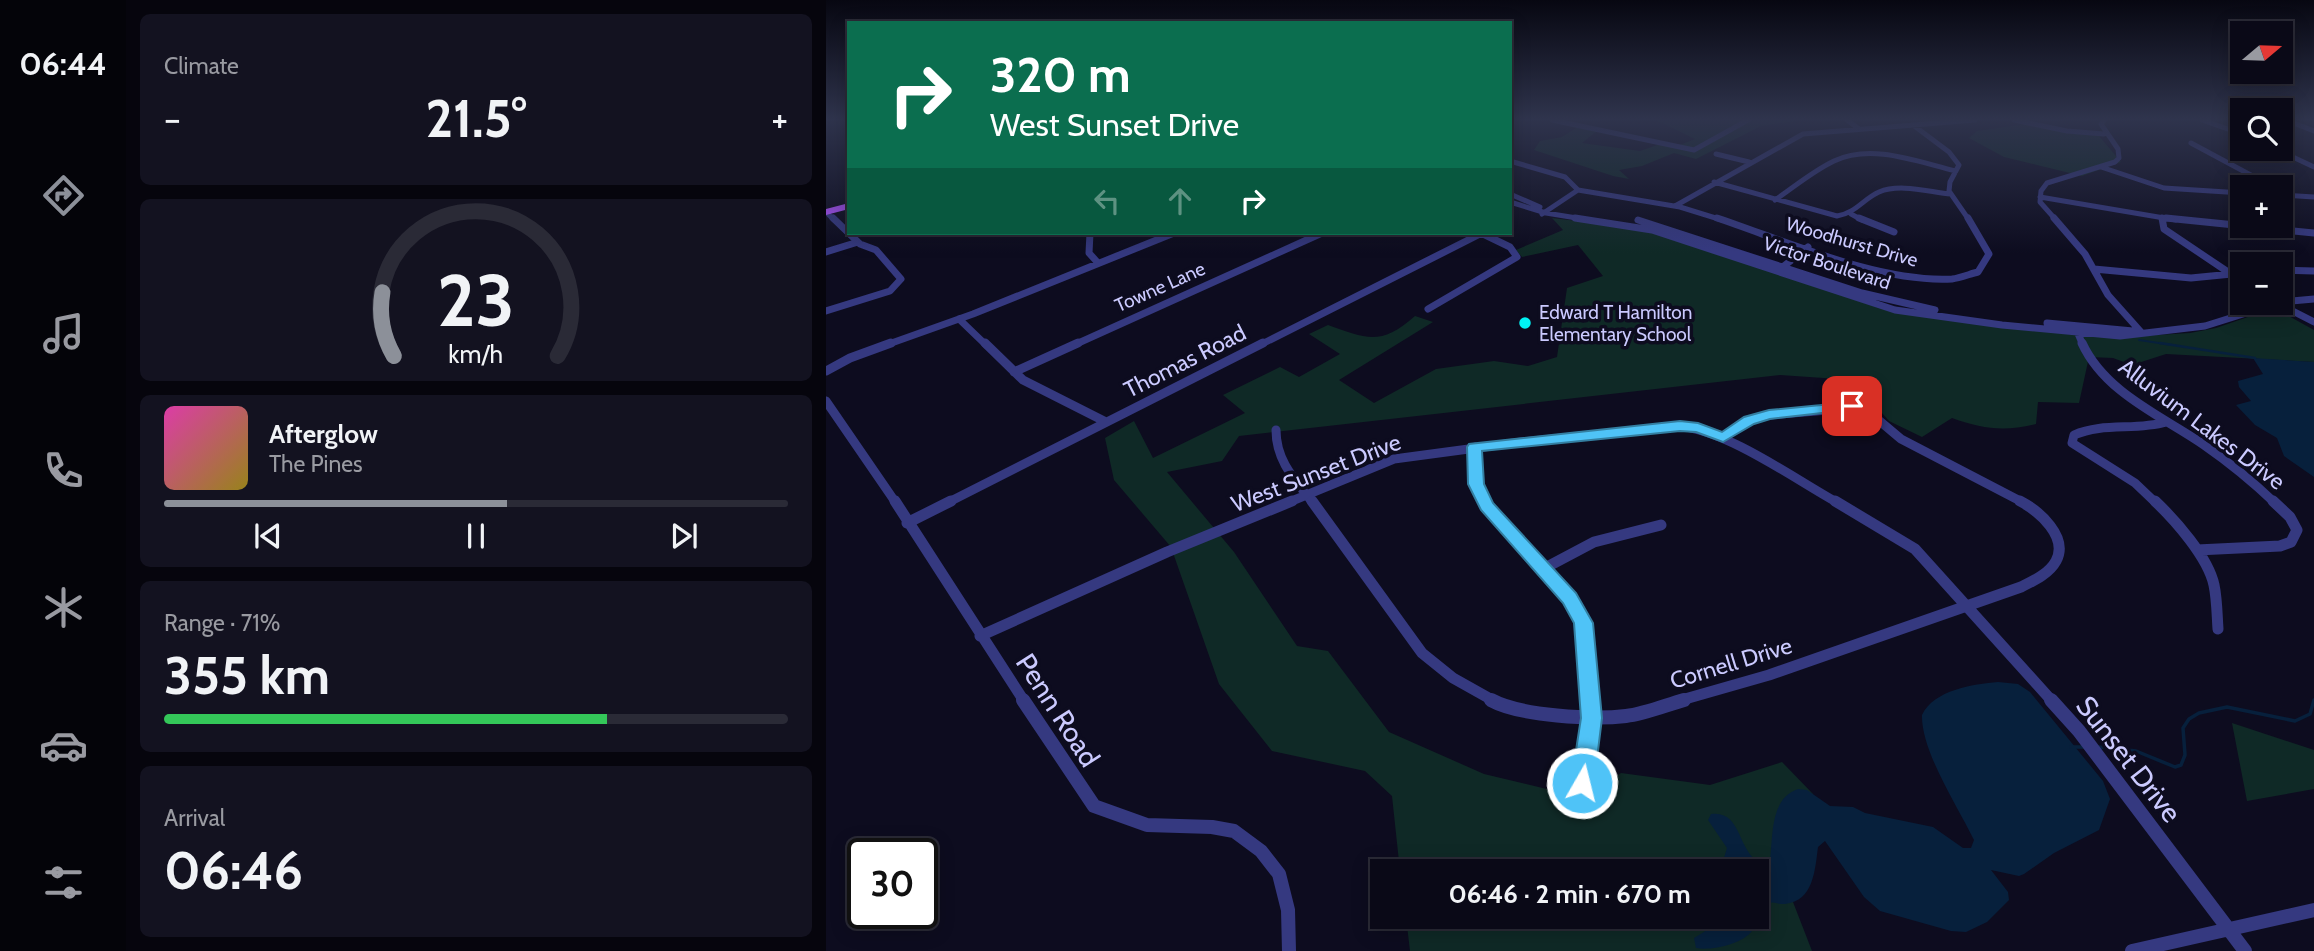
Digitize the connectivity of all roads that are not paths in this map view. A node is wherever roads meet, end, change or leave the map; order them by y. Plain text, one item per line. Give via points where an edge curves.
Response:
1 (1519, 164) edge
2 (1745, 164) edge
3 (1830, 164) edge
4 (1922, 164) edge
5 (1959, 164) edge
6 (2108, 164) edge
7 (2231, 164) edge
8 (2100, 167) junction
9 (1956, 172) junction
10 (2251, 175) edge
11 (1714, 182) junction
12 (1578, 190) junction
13 (2230, 193) edge
14 (1951, 194) junction
15 (1512, 195) edge
16 (2293, 196) edge
17 (2040, 197) junction
18 (2314, 197) edge
19 (1775, 200) junction
20 (1512, 203) edge
21 (1675, 206) junction
22 (847, 207) edge
23 (826, 212) edge
24 (1545, 212) junction
25 (1851, 214) junction
26 (1593, 218) junction
27 (2162, 218) junction
28 (847, 232) edge
29 (1894, 232) dead end
30 (2314, 233) edge
31 (851, 235) edge
32 (1090, 235) edge
33 (1169, 235) edge
34 (1318, 235) edge
35 (1477, 235) edge
36 (1484, 235) edge
37 (858, 242) junction
38 (1808, 247) junction
39 (826, 252) edge
40 (1098, 263) junction
41 (1784, 267) junction
42 (2094, 269) junction
43 (2293, 270) edge
44 (2314, 271) edge
45 (1776, 272) junction
46 (2230, 273) edge
47 (2230, 274) edge
48 (2314, 299) edge
49 (2293, 301) edge
50 (2293, 308) edge
51 (1428, 309) dead end
52 (2293, 310) edge
53 (826, 312) edge
54 (2239, 315) edge
55 (2314, 317) edge
56 (959, 320) junction
57 (2314, 322) edge
58 (2076, 330) junction
59 (2141, 332) junction
60 (826, 371) edge
61 (1014, 372) junction
62 (826, 401) edge
63 (1106, 422) junction
64 (2166, 422) junction
65 (1276, 430) dead end
66 (1723, 438) junction
67 (1475, 447) junction
68 (1307, 494) junction
69 (907, 523) junction
70 (1661, 525) dead end
71 (2197, 550) junction
72 (1544, 569) junction
73 (1966, 606) junction
74 (2218, 629) dead end
75 (980, 636) junction
76 (1591, 718) junction
77 (1582, 783) dead end
78 (2314, 910) edge
79 (2229, 929) junction
80 (1289, 951) edge
81 (2132, 951) edge
82 (2245, 951) edge

1 - 12 street via 1565,177
2 - 11 street
3 - 19 street
4 - 9 street
5 - 9 street
6 - 8 street
7 - 10 street
8 - 13 street via 2164,188
8 - 17 street via 2047,183
9 - 14 street via 1948,187
11 - 19 street
11 - 21 street
12 - 21 street, Woodhurst Drive
12 - 24 street
14 - 25 street via 1881,191
14 - 38 street, Woodhurst Drive via 1988,249 1983,267 1974,274 1921,278 1881,271
15 - 24 street, Victor Boulevard
16 - 18 street
17 - 27 street
17 - 42 street via 2042,206
19 - 25 street via 1822,214
20 - 24 street, Victor Boulevard
21 - 38 street, Woodhurst Drive
22 - 23 main road
23 - 28 street
24 - 26 street, Victor Boulevard
25 - 29 street
26 - 41 street, Victor Boulevard via 1658,225
26 - 45 street, Victor Boulevard via 1652,230
27 - 30 street
27 - 46 street via 2164,229
31 - 37 street
32 - 40 street via 1089,253
33 - 40 street
34 - 61 street, Towne Lane
35 - 63 street, Thomas Road
36 - 51 street via 1517,254 1513,261
37 - 39 street
37 - 53 street via 876,250 901,279 890,291
38 - 41 street
40 - 56 street
41 - 45 street
41 - 58 street, Victor Boulevard via 1926,309
42 - 47 street via 2179,277
42 - 59 street via 2108,295
43 - 44 street
45 - 58 street, Victor Boulevard via 1895,310
48 - 49 street, Victor Boulevard
50 - 55 street
52 - 57 street
54 - 59 street, Victor Boulevard via 2205,326
56 - 60 street via 850,358
56 - 61 street
58 - 59 street, Victor Boulevard via 2120,336
58 - 64 street, Alluvium Lakes Drive via 2101,371
61 - 63 street
62 - 69 street, Penn Road
63 - 69 street, Thomas Road
64 - 71 street via 2138,429 2089,429 2073,437 2072,443 2120,472 2162,507
64 - 71 street, Alluvium Lakes Drive via 2251,481 2290,517 2297,530 2291,542 2280,546
65 - 68 street, Cornell Drive via 1278,453
66 - 67 street, West Sunset Drive via 1680,426
66 - 73 street, West Sunset Drive via 1897,536 1915,549
66 - 73 street, Cornell Drive via 1749,420 1769,415 1863,407 1901,439 2019,498 2048,522 2059,558 2043,578
67 - 68 street, West Sunset Drive via 1394,459
67 - 72 street via 1480,494
68 - 75 street, West Sunset Drive
68 - 76 street, Cornell Drive via 1431,662 1497,703
69 - 75 street, Penn Road
70 - 72 street via 1594,542
71 - 74 street via 2214,585
72 - 76 street via 1584,623
73 - 76 street, Cornell Drive via 1769,675 1628,716
73 - 79 street, Sunset Drive via 2079,731
75 - 80 street, Penn Road via 1094,806 1147,825 1234,831 1261,851 1279,874 1288,910
76 - 77 street
78 - 79 street
79 - 81 street
79 - 82 street, Sunset Drive

